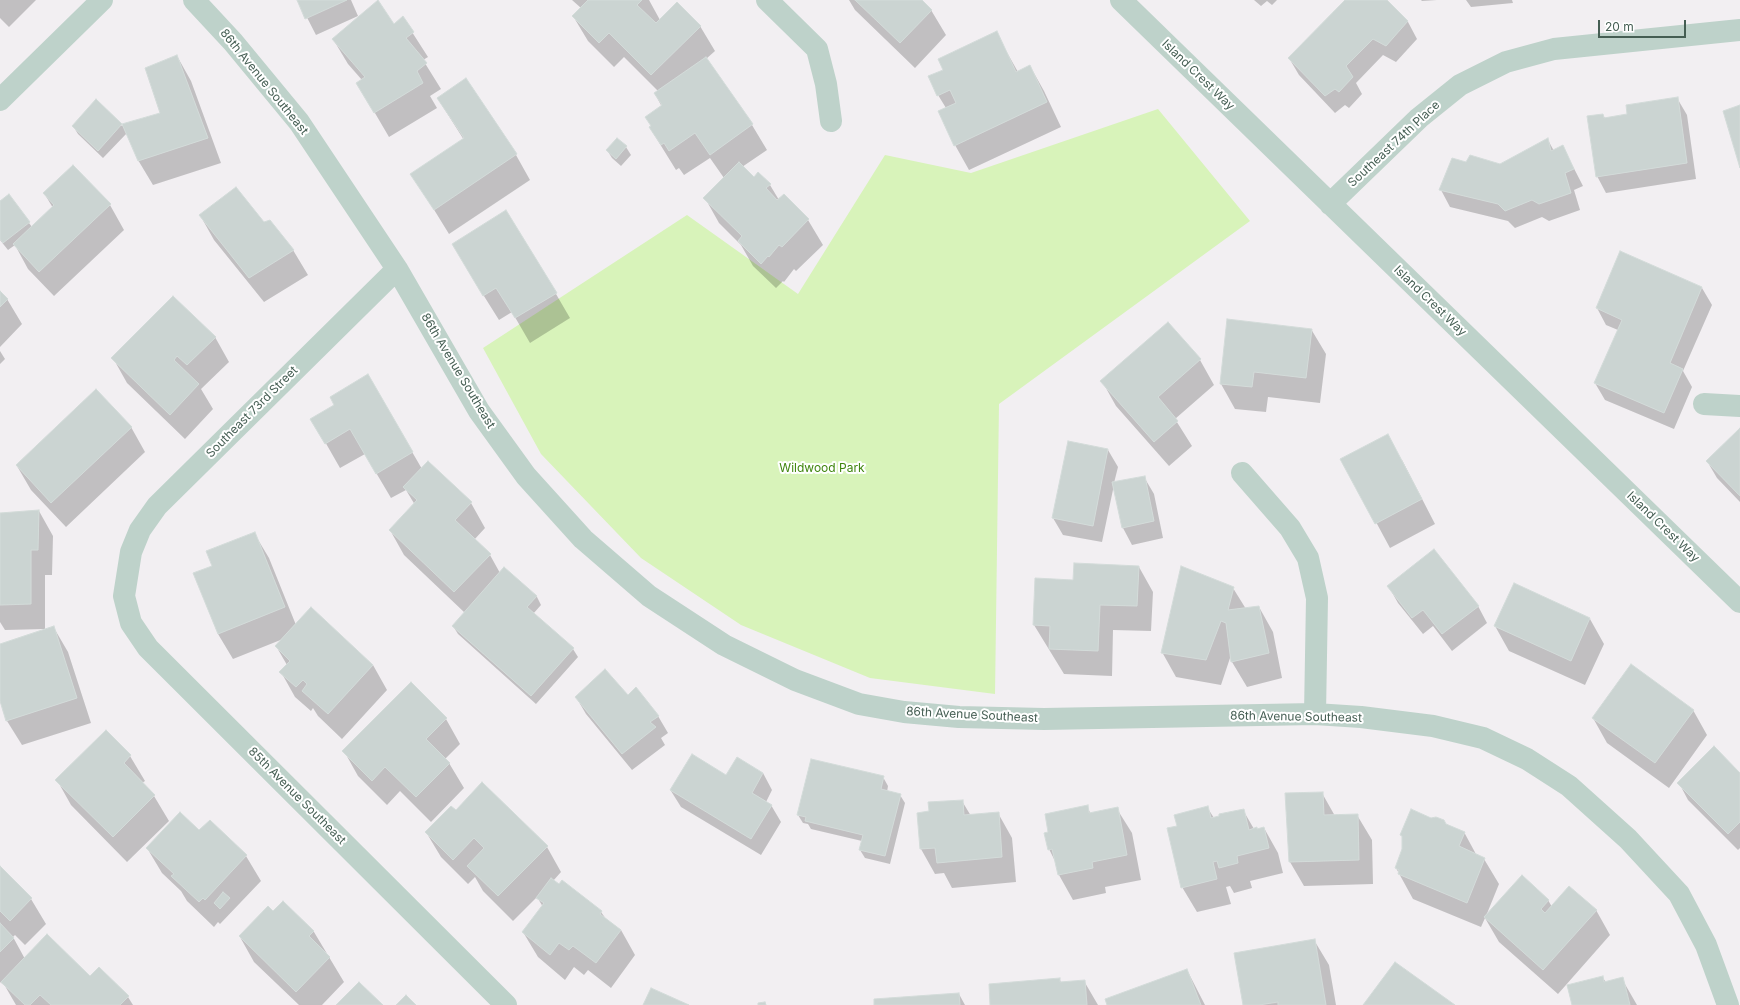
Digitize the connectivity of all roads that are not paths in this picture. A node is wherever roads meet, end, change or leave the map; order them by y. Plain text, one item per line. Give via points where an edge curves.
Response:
1 (102, 0) edge
2 (194, 0) edge
3 (767, 0) edge
4 (1121, 0) edge
5 (1740, 30) edge
6 (0, 100) edge
7 (831, 121) dead end
8 (1330, 204) junction
9 (397, 269) junction
10 (1704, 404) dead end
11 (1740, 406) edge
12 (1242, 473) dead end
13 (128, 569) joint
14 (1740, 602) edge
15 (1315, 714) junction
16 (506, 1005) edge
17 (1728, 1005) edge

1 - 6 street
2 - 9 street, 86th Avenue Southeast via 233,42 299,122
3 - 7 street via 817,49 826,84
4 - 8 street, Island Crest Way
5 - 8 street, Southeast 74th Place via 1554,49 1506,62 1460,85 1419,118
8 - 14 street, Island Crest Way
9 - 13 street, Southeast 73rd Street via 157,506 140,530 131,552
9 - 15 street, 86th Avenue Southeast via 479,411 531,481 583,539 649,596 731,648 795,680 860,704 904,712 959,716 1044,719
10 - 11 street
12 - 15 street via 1290,528 1308,558 1317,598
13 - 16 street, 85th Avenue Southeast via 124,596 131,623 148,648
15 - 17 street, 86th Avenue Southeast via 1361,716 1433,726 1484,738 1527,759 1569,786 1628,839 1679,894 1706,945

